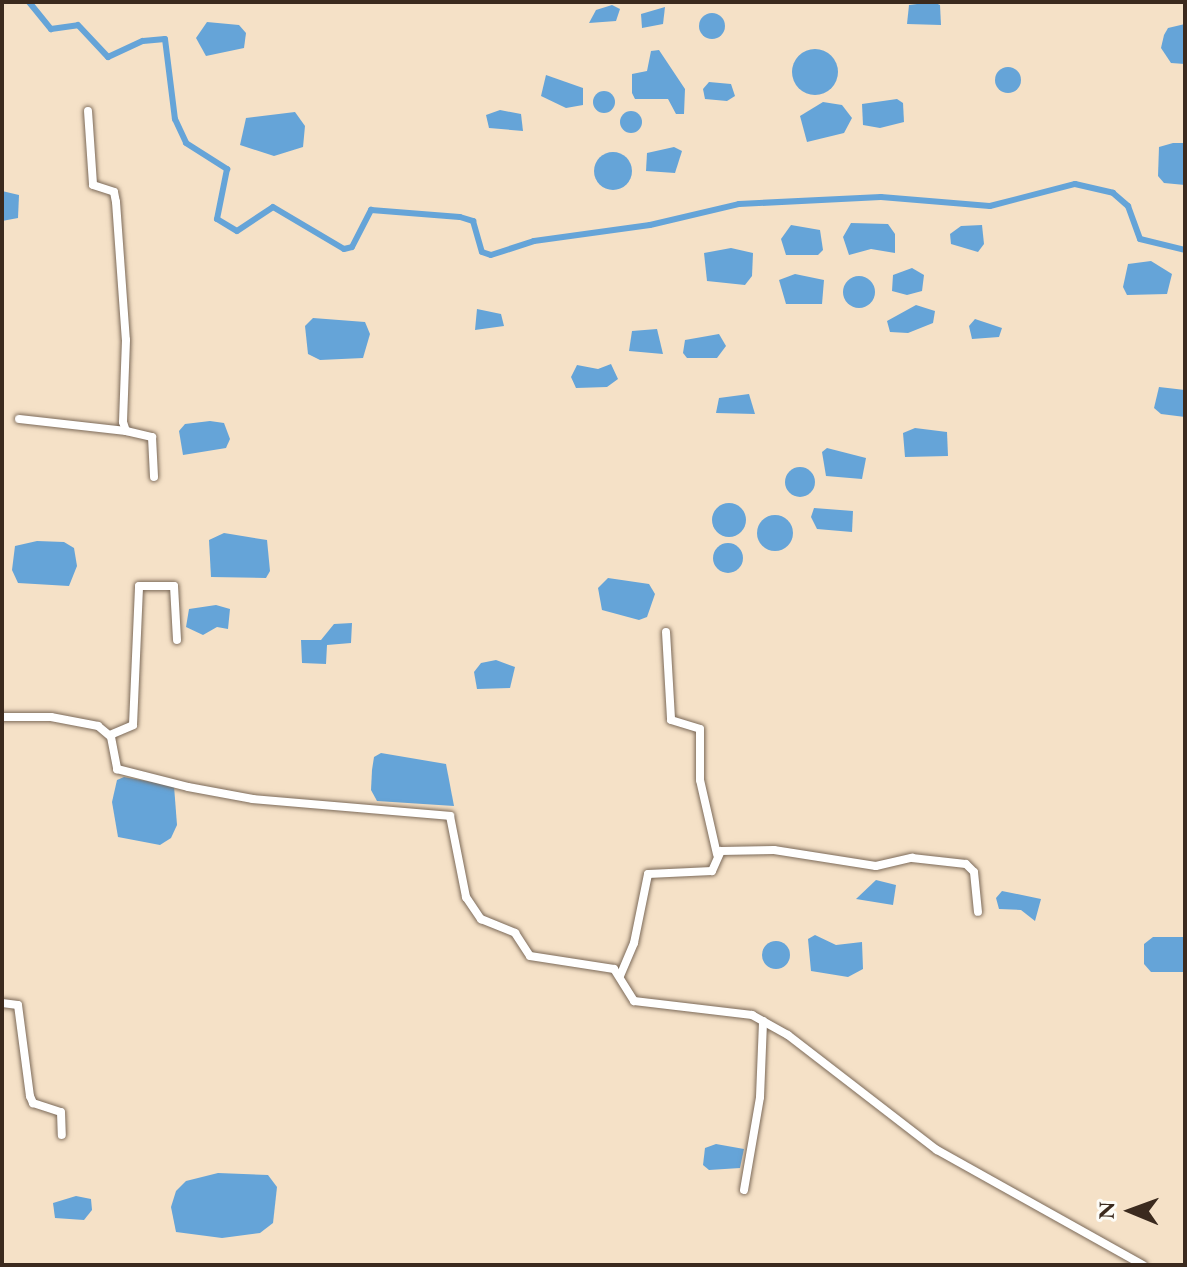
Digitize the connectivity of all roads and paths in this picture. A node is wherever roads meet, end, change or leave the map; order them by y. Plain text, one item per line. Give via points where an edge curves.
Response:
1 (88, 111) dead end
2 (19, 419) dead end
3 (126, 431) junction
4 (154, 477) dead end
5 (666, 632) dead end
6 (177, 640) dead end
7 (2, 717) edge
8 (110, 735) junction
9 (717, 854) junction
10 (978, 912) dead end
11 (620, 976) junction
12 (2, 1003) edge
13 (763, 1021) junction
14 (62, 1135) dead end
15 (744, 1190) dead end
16 (1143, 1265) edge

1 - 3 street via 93,185 114,192 116,202
2 - 3 street
3 - 4 street via 152,437
5 - 9 street via 671,720 700,729 700,780
6 - 8 street via 174,586 139,586 133,725
7 - 8 street via 51,717 98,726
8 - 11 street via 114,764 125,772 253,799 450,816 458,878 481,919 515,933 530,956 604,965
9 - 10 street via 774,850 876,866 912,858 966,864 974,872
9 - 11 street via 712,871 648,874 634,943
11 - 13 street via 627,998 634,1001 736,1010
12 - 14 street via 18,1005 30,1096 33,1103 61,1112
13 - 15 street via 760,1097
13 - 16 street via 937,1150

